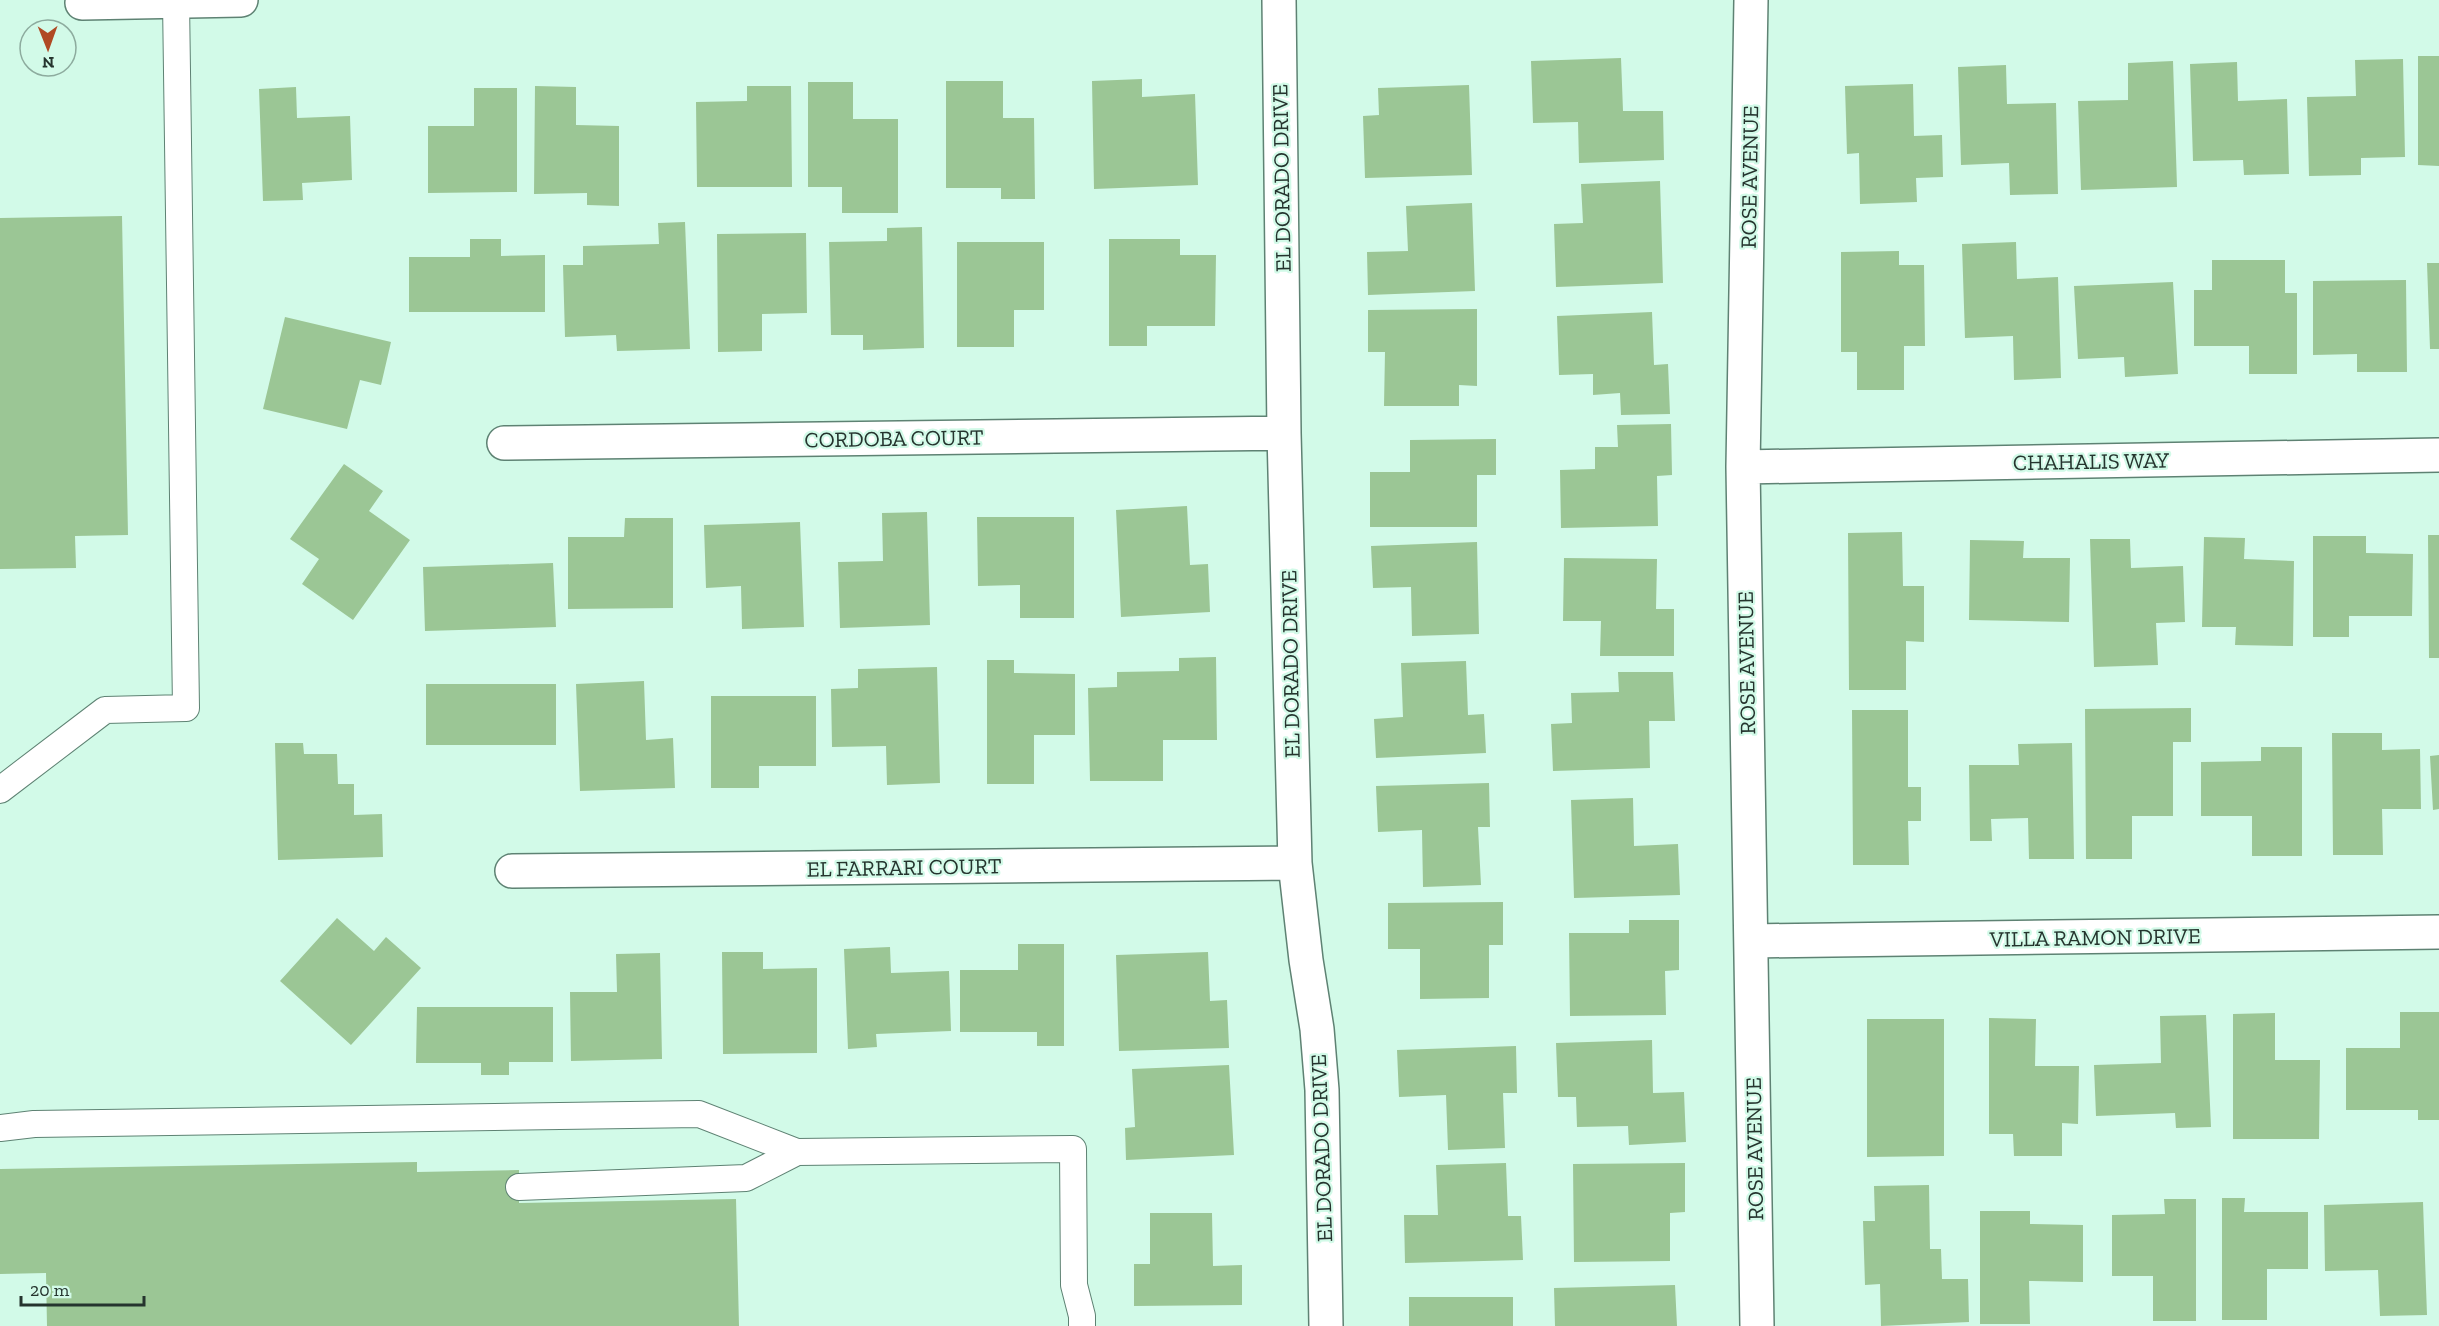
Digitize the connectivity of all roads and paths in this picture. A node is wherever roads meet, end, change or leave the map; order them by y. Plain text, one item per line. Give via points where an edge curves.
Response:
1 (241, 0) edge
2 (1279, 0) edge
3 (1751, 0) edge
4 (176, 1) edge
5 (82, 3) dead end
6 (1284, 433) junction
7 (504, 443) dead end
8 (2439, 455) edge
9 (1743, 467) junction
10 (0, 790) edge
11 (1295, 863) junction
12 (512, 872) dead end
13 (2439, 932) edge
14 (1750, 941) junction
15 (0, 1128) edge
16 (797, 1152) junction
17 (519, 1187) dead end
18 (1082, 1326) edge
19 (1326, 1326) edge
20 (1757, 1326) edge

1 - 4 street
2 - 6 street, EL DORADO DRIVE
3 - 9 street, ROSE AVENUE
4 - 5 street
4 - 10 lane via 186,708 105,710
6 - 7 street, CORDOBA COURT
6 - 11 street, EL DORADO DRIVE
8 - 9 street, CHAHALIS WAY
9 - 14 street, ROSE AVENUE
11 - 12 street, EL FARRARI COURT
11 - 19 street, EL DORADO DRIVE via 1321,1080
13 - 14 street, VILLA RAMON DRIVE
14 - 20 street, ROSE AVENUE
15 - 16 lane via 34,1124 699,1114
16 - 17 lane via 746,1178
16 - 18 lane via 1073,1149 1074,1285

